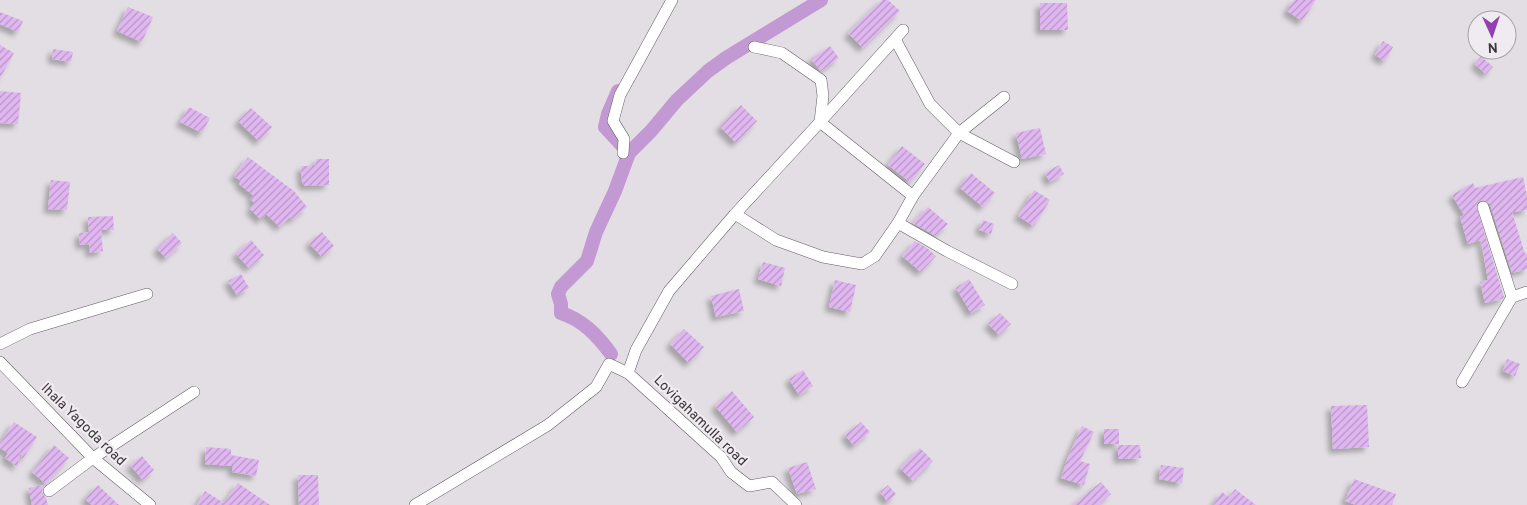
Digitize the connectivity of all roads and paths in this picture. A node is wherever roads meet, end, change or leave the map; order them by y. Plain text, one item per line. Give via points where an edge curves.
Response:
1 (672, 0) edge
2 (754, 47) dead end
3 (1004, 97) dead end
4 (820, 122) junction
5 (959, 133) junction
6 (623, 153) dead end
7 (1014, 162) dead end
8 (913, 196) junction
9 (1483, 206) dead end
10 (735, 214) junction
11 (898, 223) junction
12 (1012, 284) dead end
13 (1527, 292) edge
14 (147, 294) dead end
15 (1512, 297) junction
16 (0, 344) edge
17 (0, 362) edge
18 (628, 373) junction
19 (1462, 382) dead end
20 (194, 392) dead end
21 (93, 458) junction
22 (48, 491) dead end
23 (150, 505) edge
24 (415, 505) edge
25 (796, 505) edge

1 - 6 street via 620,95 613,121 624,139
2 - 4 street via 782,53 820,80 823,96
3 - 5 street
4 - 5 street via 899,34 930,104
4 - 8 street
4 - 10 street
5 - 7 street
5 - 8 street
8 - 11 street
9 - 15 street
10 - 11 street via 776,240 823,256 862,264 876,256
10 - 18 street via 669,291 636,350
11 - 12 street
13 - 15 street
14 - 16 street via 30,328
15 - 19 street
17 - 21 street, Ihala Yagoda road
18 - 24 street, Lovigahamulla road via 609,364 596,387 548,426
18 - 25 street, Lovigahamulla road via 721,457 731,472 749,486 772,482
20 - 21 street
21 - 22 street
21 - 23 street, Ihala Yagoda road

